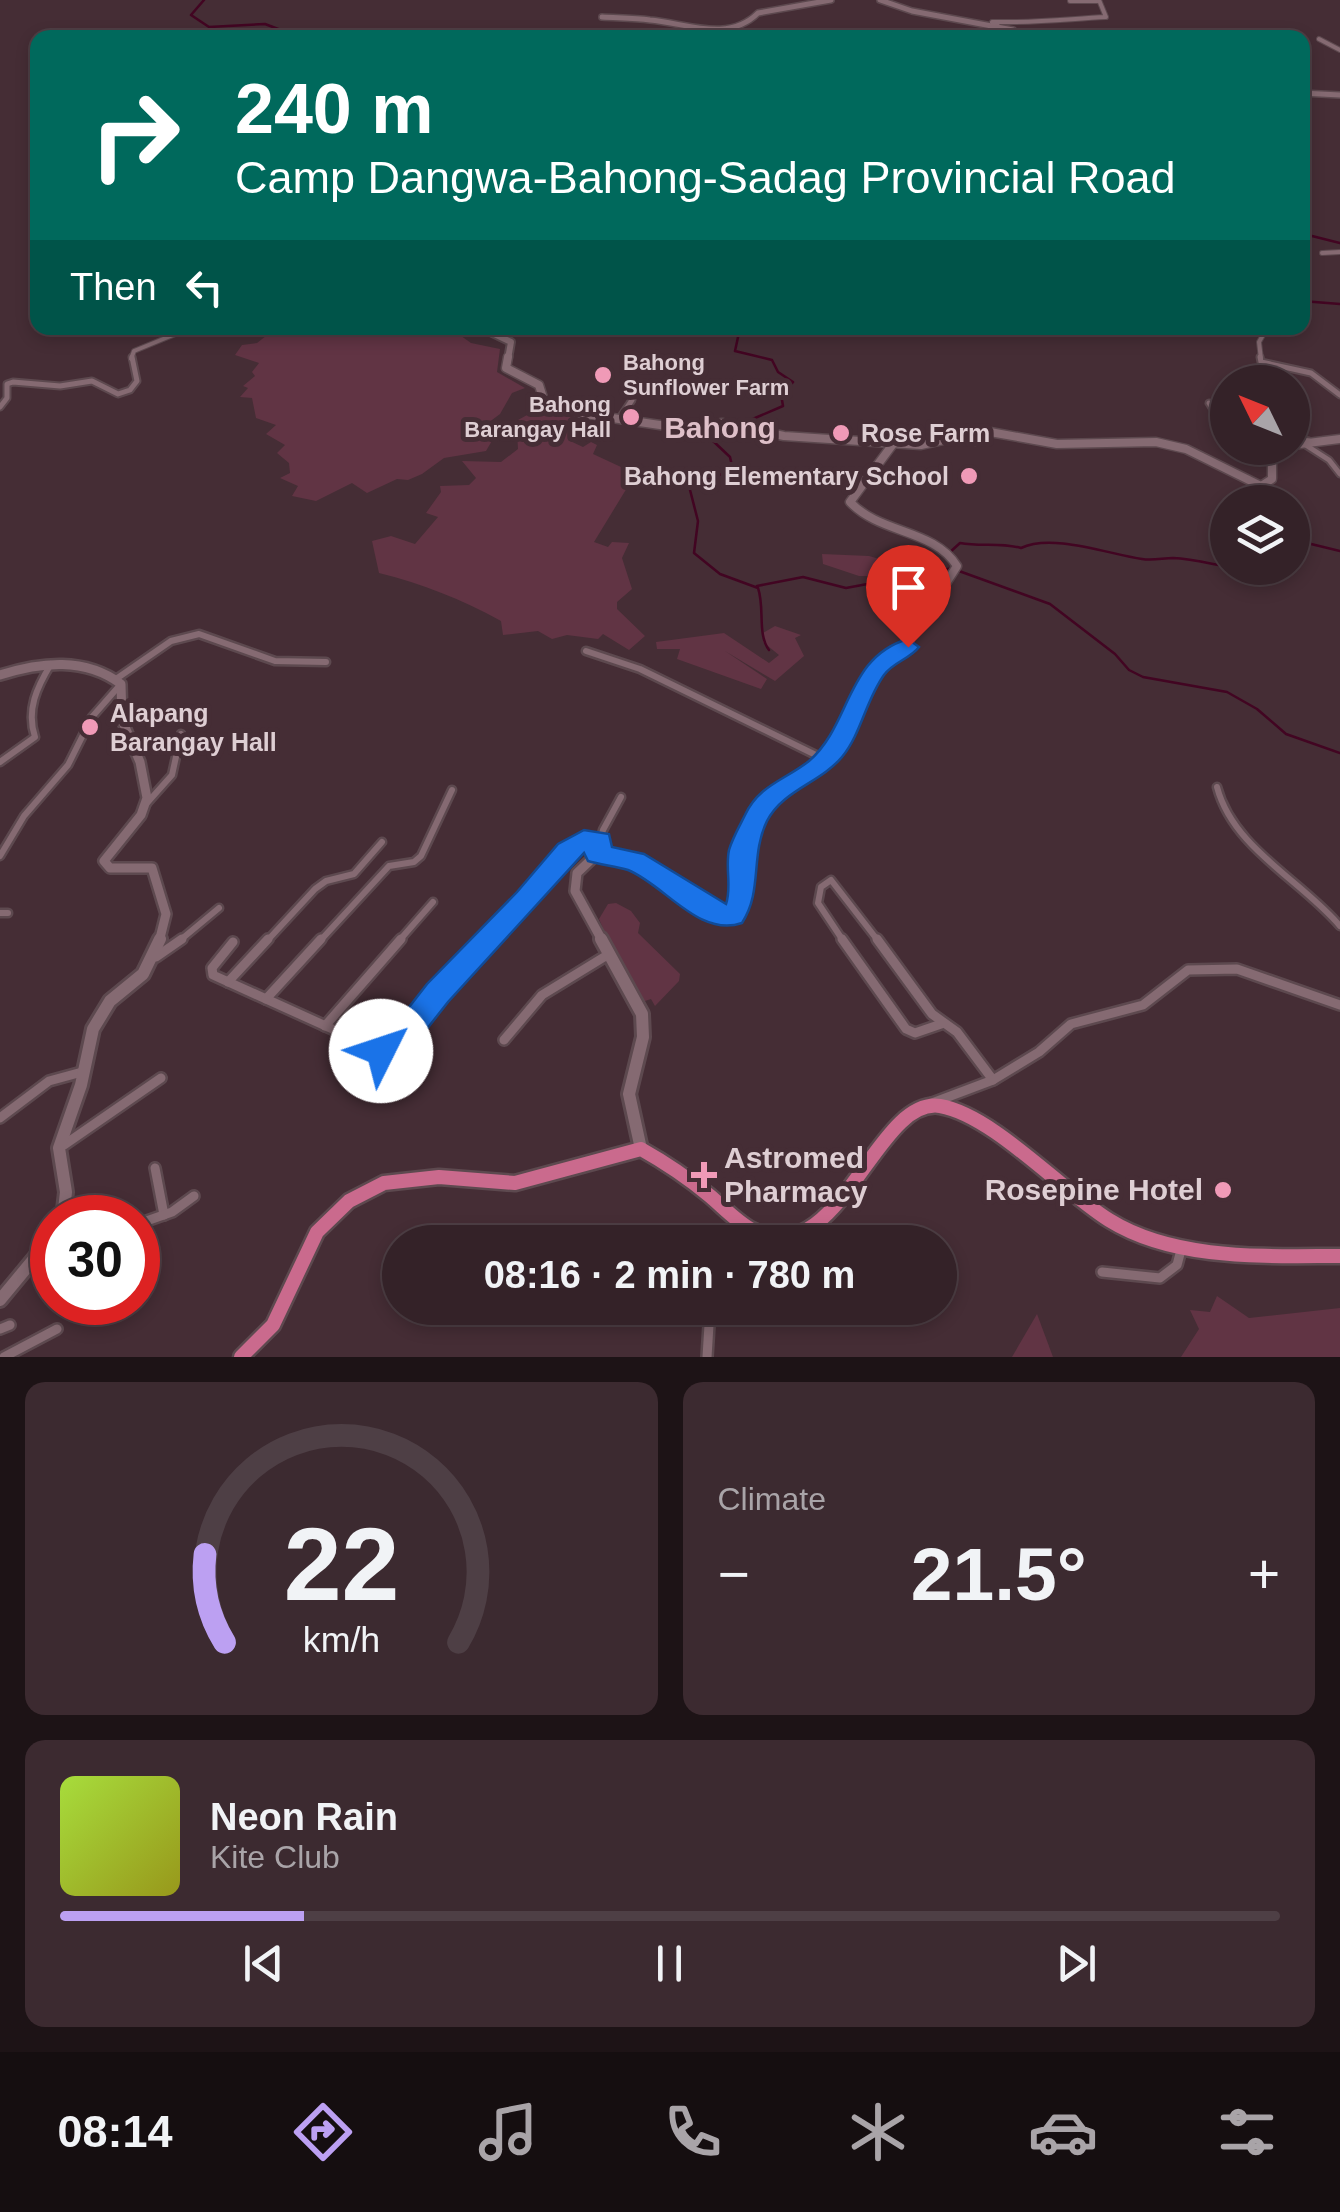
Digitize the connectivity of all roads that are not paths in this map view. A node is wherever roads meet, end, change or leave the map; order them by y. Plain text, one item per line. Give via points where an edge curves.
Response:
1 (831, 0) edge
2 (880, 0) edge
3 (1070, 1) edge
4 (1099, 1) edge
5 (1108, 2) dead end
6 (602, 16) dead end
7 (1000, 27) junction
8 (691, 30) edge
9 (724, 30) edge
10 (1014, 30) edge
11 (1338, 40) edge
12 (1339, 49) edge
13 (1310, 94) edge
14 (1340, 95) edge
15 (1322, 252) dead end
16 (1340, 252) edge
17 (173, 335) edge
18 (496, 335) edge
19 (1264, 335) edge
20 (1340, 395) edge
21 (632, 400) dead end
22 (0, 407) edge
23 (620, 418) junction
24 (1340, 439) edge
25 (1310, 442) edge
26 (1315, 442) junction
27 (1310, 443) edge
28 (893, 444) junction
29 (1310, 448) edge
30 (1210, 461) edge
31 (1218, 465) edge
32 (1272, 465) edge
33 (1340, 474) edge
34 (586, 651) dead end
35 (326, 662) dead end
36 (51, 664) junction
37 (0, 675) edge
38 (118, 682) junction
39 (181, 734) dead end
40 (824, 760) junction
41 (0, 762) edge
42 (1217, 787) dead end
43 (452, 790) dead end
44 (621, 797) dead end
45 (146, 804) junction
46 (600, 841) junction
47 (382, 842) dead end
48 (597, 854) junction
49 (0, 856) edge
50 (433, 902) dead end
51 (219, 908) dead end
52 (1340, 926) edge
53 (233, 942) dead end
54 (609, 954) junction
55 (150, 960) junction
56 (228, 982) junction
57 (266, 998) junction
58 (1340, 1005) edge
59 (944, 1023) junction
60 (325, 1026) junction
61 (504, 1040) dead end
62 (83, 1072) junction
63 (160, 1078) dead end
64 (993, 1080) junction
65 (931, 1104) junction
66 (0, 1118) edge
67 (59, 1148) junction
68 (642, 1149) junction
69 (155, 1168) dead end
70 (66, 1195) edge
71 (194, 1196) dead end
72 (164, 1215) junction
73 (160, 1216) edge
74 (738, 1225) edge
75 (814, 1225) edge
76 (1180, 1244) junction
77 (1340, 1256) edge
78 (30, 1264) edge
79 (1102, 1272) dead end
80 (0, 1300) edge
81 (708, 1325) edge
82 (57, 1330) dead end
83 (4, 1357) edge
84 (241, 1357) edge
85 (708, 1357) edge

1 - 9 street via 758,13
2 - 7 street via 921,15
3 - 4 street
4 - 5 street
4 - 7 street via 1106,17 992,22
6 - 8 street
7 - 10 street
11 - 12 street via 1321,40
13 - 14 street
15 - 16 street
17 - 22 street via 134,351 137,382 125,392 92,382 13,382
18 - 23 street via 511,342 506,368 539,384 546,403
19 - 20 street via 1261,362 1311,373
21 - 23 street
23 - 28 street
24 - 26 street
25 - 26 street
26 - 27 street
28 - 30 street via 975,441 990,432 1057,444 1144,440
28 - 40 street via 886,464 853,494 852,506 875,525 947,552 958,566 940,590 906,602 908,647 880,664 842,740
29 - 33 street
31 - 32 street via 1261,486 1272,480
34 - 40 street via 640,670
35 - 38 street via 275,662 193,634 158,648
36 - 37 main road
36 - 38 main road via 86,668
36 - 41 street via 33,697 29,725 35,737
38 - 45 main road
38 - 49 street
39 - 45 street via 172,776
40 - 48 street via 774,792 758,815 742,850 742,902 733,916 716,914 635,862
42 - 52 street via 1241,834
43 - 57 street via 421,856 389,866
44 - 46 street
45 - 55 main road via 104,861 114,868 146,865 156,874 166,922
46 - 48 street
46 - 60 street via 584,840 567,851 390,1048 372,1049
47 - 56 street via 354,874 316,888
48 - 54 street via 574,883
50 - 60 street
51 - 55 street
53 - 56 street via 211,971
54 - 61 street via 542,995
54 - 68 street via 642,1014 644,1036 629,1094
55 - 62 main road via 99,1016
56 - 57 street
57 - 60 street
58 - 64 street via 1238,969 1188,970 1143,1006 1071,1024
59 - 59 street via 836,883 822,884 818,907 901,1023 916,1033
59 - 64 street
62 - 66 street via 50,1081
62 - 67 main road
63 - 67 street
64 - 65 street
65 - 75 highway via 909,1115 850,1192
65 - 76 highway via 975,1121 1110,1222
67 - 70 main road
68 - 74 highway via 679,1171
68 - 84 highway via 527,1181 407,1178 363,1191 318,1232 273,1325
69 - 72 street
71 - 72 street
72 - 73 street
76 - 77 highway via 1232,1254
76 - 79 street via 1178,1262 1160,1278
78 - 80 street
81 - 85 street
82 - 83 street

